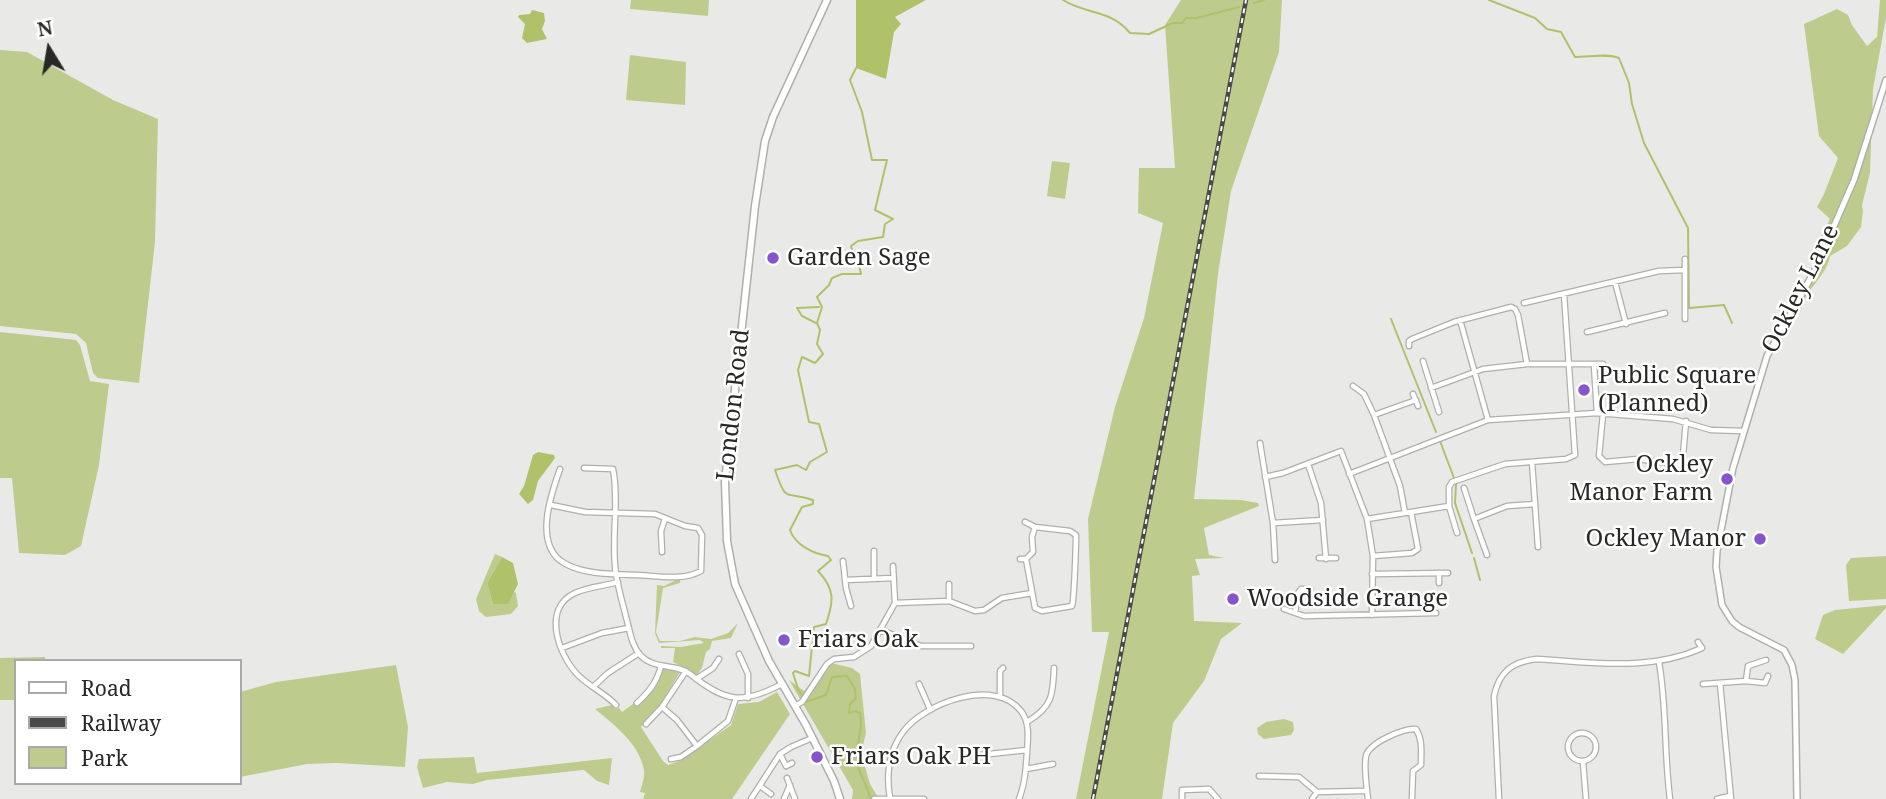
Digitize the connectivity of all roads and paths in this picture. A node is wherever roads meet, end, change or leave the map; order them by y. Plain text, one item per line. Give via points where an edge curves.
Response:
1 (827, 0) edge
2 (1886, 80) edge
3 (1685, 259) dead end
4 (1684, 270) junction
5 (1615, 282) junction
6 (1564, 294) junction
7 (1524, 303) dead end
8 (1665, 313) dead end
9 (1685, 318) dead end
10 (1461, 320) junction
11 (1626, 324) junction
12 (1587, 332) dead end
13 (1409, 346) dead end
14 (1423, 360) dead end
15 (1527, 364) junction
16 (1570, 364) junction
17 (1602, 364) dead end
18 (1594, 365) junction
19 (1474, 372) junction
20 (1353, 386) dead end
21 (1431, 388) junction
22 (1416, 400) dead end
23 (1439, 412) dead end
24 (1572, 414) junction
25 (1600, 414) junction
26 (1374, 415) junction
27 (1488, 420) junction
28 (1686, 421) junction
29 (1743, 431) junction
30 (1260, 443) dead end
31 (1389, 459) junction
32 (1532, 462) junction
33 (1308, 464) junction
34 (584, 468) dead end
35 (560, 469) dead end
36 (1349, 474) junction
37 (1265, 477) junction
38 (1464, 488) dead end
39 (1535, 504) junction
40 (551, 505) junction
41 (1449, 506) junction
42 (615, 512) junction
43 (1408, 512) junction
44 (665, 519) junction
45 (1367, 519) junction
46 (1474, 519) junction
47 (1323, 520) junction
48 (1025, 522) dead end
49 (1273, 523) junction
50 (1035, 527) junction
51 (1457, 533) dead end
52 (1538, 547) dead end
53 (873, 551) dead end
54 (662, 552) dead end
55 (1487, 555) dead end
56 (1373, 556) junction
57 (1319, 558) dead end
58 (1336, 558) dead end
59 (1275, 559) dead end
60 (1326, 559) junction
61 (844, 561) dead end
62 (893, 566) dead end
63 (1439, 573) junction
64 (1448, 573) dead end
65 (616, 574) junction
66 (1372, 574) junction
67 (894, 578) junction
68 (874, 579) junction
69 (845, 580) junction
70 (618, 582) junction
71 (1439, 583) dead end
72 (949, 584) dead end
73 (1310, 589) dead end
74 (1032, 593) junction
75 (949, 601) junction
76 (895, 603) junction
77 (851, 606) dead end
78 (1284, 609) dead end
79 (1295, 613) junction
80 (1436, 613) dead end
81 (1372, 615) junction
82 (629, 628) junction
83 (881, 630) junction
84 (1698, 642) dead end
85 (971, 646) dead end
86 (562, 648) junction
87 (1702, 648) junction
88 (639, 653) junction
89 (739, 653) dead end
90 (1700, 658) dead end
91 (719, 659) dead end
92 (1766, 660) dead end
93 (1659, 663) junction
94 (661, 666) junction
95 (1003, 668) dead end
96 (1054, 668) dead end
97 (686, 671) junction
98 (1768, 676) dead end
99 (696, 679) junction
100 (1746, 681) junction
101 (1720, 683) junction
102 (782, 684) junction
103 (919, 684) dead end
104 (1703, 684) dead end
105 (593, 687) junction
106 (1000, 696) junction
107 (736, 698) junction
108 (748, 698) junction
109 (637, 703) dead end
110 (616, 705) dead end
111 (795, 706) junction
112 (662, 707) junction
113 (930, 709) junction
114 (1027, 722) junction
115 (646, 724) dead end
116 (812, 738) junction
117 (697, 746) junction
118 (1027, 750) junction
119 (972, 753) dead end
120 (780, 754) junction
121 (671, 759) dead end
122 (1583, 761) junction
123 (792, 763) dead end
124 (1053, 764) dead end
125 (1026, 769) junction
126 (1259, 776) dead end
127 (787, 778) dead end
128 (790, 785) junction
129 (760, 786) junction
130 (1367, 791) junction
131 (1317, 792) junction
132 (771, 794) dead end
133 (1731, 797) edge
134 (890, 798) edge
135 (913, 798) edge
136 (751, 799) edge
137 (785, 799) edge
138 (795, 799) edge
139 (840, 799) edge
140 (874, 799) edge
141 (924, 799) edge
142 (1019, 799) edge
143 (1182, 799) edge
144 (1218, 799) edge
145 (1312, 799) edge
146 (1368, 799) edge
147 (1412, 799) edge
148 (1499, 799) edge
149 (1586, 799) edge
150 (1670, 799) edge
151 (1717, 799) edge
152 (1797, 799) edge

1 - 102 main road, London Road via 765,141 725,482 727,541 735,584
2 - 29 street, Ockley Lane via 1854,180 1814,272 1767,356
3 - 4 street
4 - 5 street
4 - 9 street
5 - 6 street
5 - 11 street
6 - 7 street
6 - 16 street
8 - 11 street
10 - 13 street via 1421,335 1409,341
10 - 15 street via 1507,307 1515,309
10 - 19 street
11 - 12 street
14 - 21 street
15 - 16 street
15 - 19 street
16 - 18 street
16 - 24 street
17 - 18 street
18 - 25 street
19 - 21 street
19 - 27 street
20 - 26 street via 1364,394
21 - 23 street
22 - 26 street
24 - 25 street
24 - 27 street
24 - 32 street via 1575,455
25 - 28 street
25 - 28 street via 1600,456 1605,461 1638,458 1680,465
26 - 31 street
27 - 31 street
28 - 29 street via 1711,430
29 - 152 street, Ockley Lane via 1717,551 1719,594 1732,621 1788,654 1795,680
30 - 37 street
31 - 36 street
31 - 43 street
32 - 39 street
32 - 41 street via 1505,464 1452,482
33 - 36 street via 1341,451
33 - 37 street
33 - 47 street
34 - 42 street via 613,469
35 - 40 street
36 - 45 street
37 - 49 street
38 - 46 street
39 - 46 street via 1507,506
39 - 52 street
40 - 42 street
40 - 65 street via 548,540 557,558 577,569
41 - 43 street
41 - 51 street
42 - 44 street via 655,514
42 - 65 street
43 - 45 street
43 - 56 street via 1418,549
44 - 54 street
44 - 65 street via 698,528 702,535 701,571 672,576
45 - 56 street
46 - 55 street
47 - 49 street
47 - 60 street
48 - 50 street
49 - 59 street
50 - 74 street via 1033,552 1023,559
50 - 74 street via 1070,531 1076,536 1075,600 1072,606 1042,611 1035,608
53 - 68 street
56 - 66 street
57 - 60 street
58 - 60 street
61 - 69 street
62 - 67 street
63 - 64 street
63 - 66 street
63 - 71 street
65 - 70 street
66 - 81 street
67 - 68 street
67 - 76 street
68 - 69 street
69 - 77 street
70 - 82 street
70 - 86 street via 574,593 559,607 555,621
72 - 75 street
73 - 79 street via 1298,593
74 - 75 street via 1002,598 975,611
75 - 76 street
76 - 83 street
78 - 79 street
79 - 81 street
80 - 81 street
82 - 86 street
82 - 88 street
83 - 85 street via 921,646
83 - 111 street via 862,653 827,664
84 - 87 street
86 - 105 street via 575,672
87 - 90 street
87 - 93 street
88 - 94 street
88 - 105 street
89 - 108 street via 748,674
91 - 99 street
92 - 100 street via 1748,666
93 - 148 street via 1536,659 1509,667 1497,680 1494,696
93 - 150 street
94 - 97 street
94 - 109 street via 650,691
95 - 106 street
96 - 114 street via 1050,702
97 - 99 street
97 - 112 street
98 - 100 street via 1765,683
99 - 107 street
100 - 101 street
101 - 104 street
101 - 133 street
102 - 108 street
102 - 111 main road, London Road
103 - 113 street
105 - 110 street
106 - 113 street via 977,695
106 - 114 street via 1022,712
107 - 108 street
107 - 117 street via 728,721
111 - 116 main road, London Road
112 - 115 street
112 - 117 street
113 - 134 street via 915,718 894,747 888,775
114 - 118 street
116 - 120 street
116 - 139 main road, London Road
117 - 121 street
118 - 119 street
118 - 125 street
120 - 123 street via 786,766
120 - 129 street
122 - 122 street via 1568,751 1571,738 1580,733 1589,735 1596,746 1591,758
122 - 149 street
124 - 125 street
125 - 142 street
126 - 131 street via 1299,778
127 - 128 street
128 - 137 street
128 - 138 street
129 - 132 street
129 - 136 street
130 - 131 street
130 - 146 street
130 - 147 street via 1366,755 1370,748 1408,728 1416,729 1421,765 1413,771
131 - 145 street
133 - 151 street
134 - 135 street
134 - 140 street
135 - 141 street
143 - 144 street via 1182,790 1209,789

